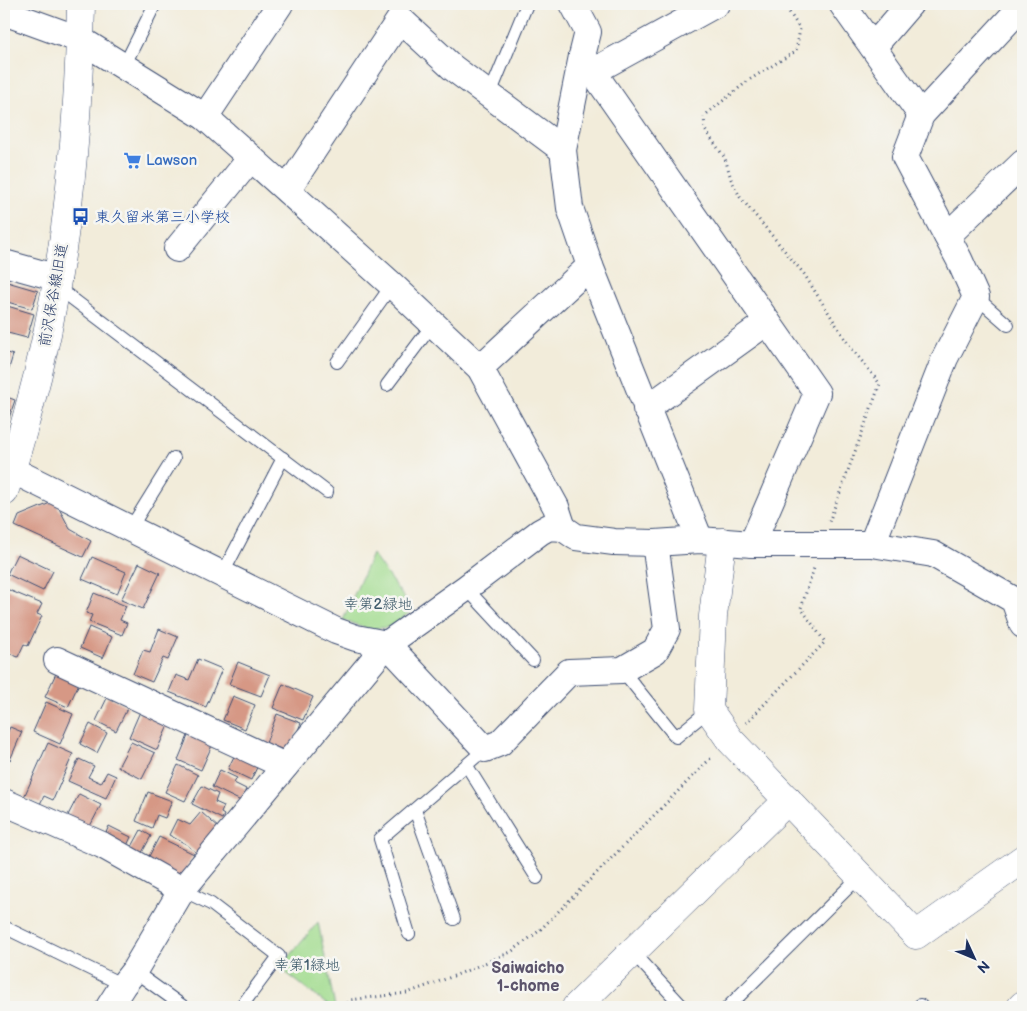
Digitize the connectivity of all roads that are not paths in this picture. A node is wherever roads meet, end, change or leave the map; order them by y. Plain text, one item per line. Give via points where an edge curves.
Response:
1 (82, 4) edge
2 (155, 4) edge
3 (280, 4) edge
4 (527, 4) edge
5 (573, 4) edge
6 (716, 4) edge
7 (842, 4) edge
8 (910, 4) edge
9 (1023, 5) edge
10 (4, 12) edge
11 (80, 40) junction
12 (873, 47) junction
13 (588, 64) junction
14 (124, 66) junction
15 (490, 94) junction
16 (920, 115) junction
17 (205, 117) junction
18 (563, 150) junction
19 (251, 158) junction
20 (1023, 163) edge
21 (287, 190) junction
22 (947, 236) junction
23 (178, 249) dead end
24 (4, 263) edge
25 (590, 266) junction
26 (57, 283) junction
27 (392, 284) junction
28 (976, 297) junction
29 (767, 322) junction
30 (433, 324) junction
31 (1008, 325) dead end
32 (337, 362) dead end
33 (480, 368) junction
34 (386, 385) dead end
35 (646, 409) junction
36 (174, 458) dead end
37 (283, 458) junction
38 (8, 481) edge
39 (327, 492) dead end
40 (563, 528) junction
41 (130, 529) junction
42 (711, 541) junction
43 (656, 543) junction
44 (752, 544) junction
45 (872, 544) junction
46 (222, 575) junction
47 (466, 588) junction
48 (1019, 595) edge
49 (1023, 625) edge
50 (387, 644) junction
51 (57, 660) dead end
52 (533, 660) dead end
53 (622, 670) junction
54 (709, 710) junction
55 (476, 758) junction
56 (285, 766) junction
57 (788, 800) junction
58 (4, 802) edge
59 (415, 810) junction
60 (1023, 858) edge
61 (860, 876) junction
62 (537, 878) dead end
63 (182, 890) junction
64 (454, 919) dead end
65 (4, 927) edge
66 (409, 934) dead end
67 (632, 952) junction
68 (128, 978) junction
69 (108, 1007) edge
70 (184, 1007) edge
71 (241, 1007) edge
72 (576, 1007) edge
73 (683, 1007) edge
74 (728, 1007) edge

1 - 11 street, 前沢保谷線旧道
2 - 14 lane
3 - 17 street
4 - 15 lane
5 - 13 street via 588,32
6 - 13 street
7 - 12 street
8 - 12 street
9 - 16 street
10 - 11 street
11 - 14 street
11 - 26 street, 前沢保谷線旧道 via 72,176
12 - 16 street
13 - 18 street
13 - 29 street
14 - 17 street
15 - 18 street
15 - 21 street via 453,68 400,19
16 - 22 street via 905,157
17 - 19 street
18 - 25 street via 570,208
19 - 21 street
19 - 23 street
20 - 22 street
21 - 27 street
22 - 28 street
24 - 26 street
25 - 33 street
25 - 35 street
26 - 37 lane
26 - 38 street, 前沢保谷線旧道 via 48,332
27 - 30 street
27 - 32 lane
28 - 31 lane
28 - 45 street via 945,358
29 - 35 street
29 - 44 street via 817,393
30 - 33 street
30 - 34 lane
33 - 40 street via 556,507
35 - 42 street
36 - 41 lane
37 - 39 lane
37 - 46 lane
38 - 41 street
40 - 43 street via 576,537
40 - 47 street via 549,527 540,532
41 - 46 street
42 - 43 street
42 - 44 street
42 - 54 street via 713,616
43 - 53 street via 667,629 655,651
44 - 45 street
45 - 48 street via 933,554
46 - 50 street via 336,631
47 - 50 street
47 - 52 lane
48 - 49 street
50 - 55 street
50 - 56 street
51 - 56 street
53 - 54 lane via 676,737
53 - 55 street via 569,672 500,743
54 - 57 street via 730,740
55 - 59 lane
55 - 62 lane
56 - 63 street
57 - 61 street
57 - 67 street
58 - 63 street via 102,846
59 - 64 lane
59 - 66 lane via 380,839
60 - 61 street via 916,935
61 - 74 lane
63 - 68 street
63 - 71 lane via 211,904 279,956
65 - 68 lane
67 - 72 street
67 - 73 lane
68 - 69 street
68 - 70 lane

